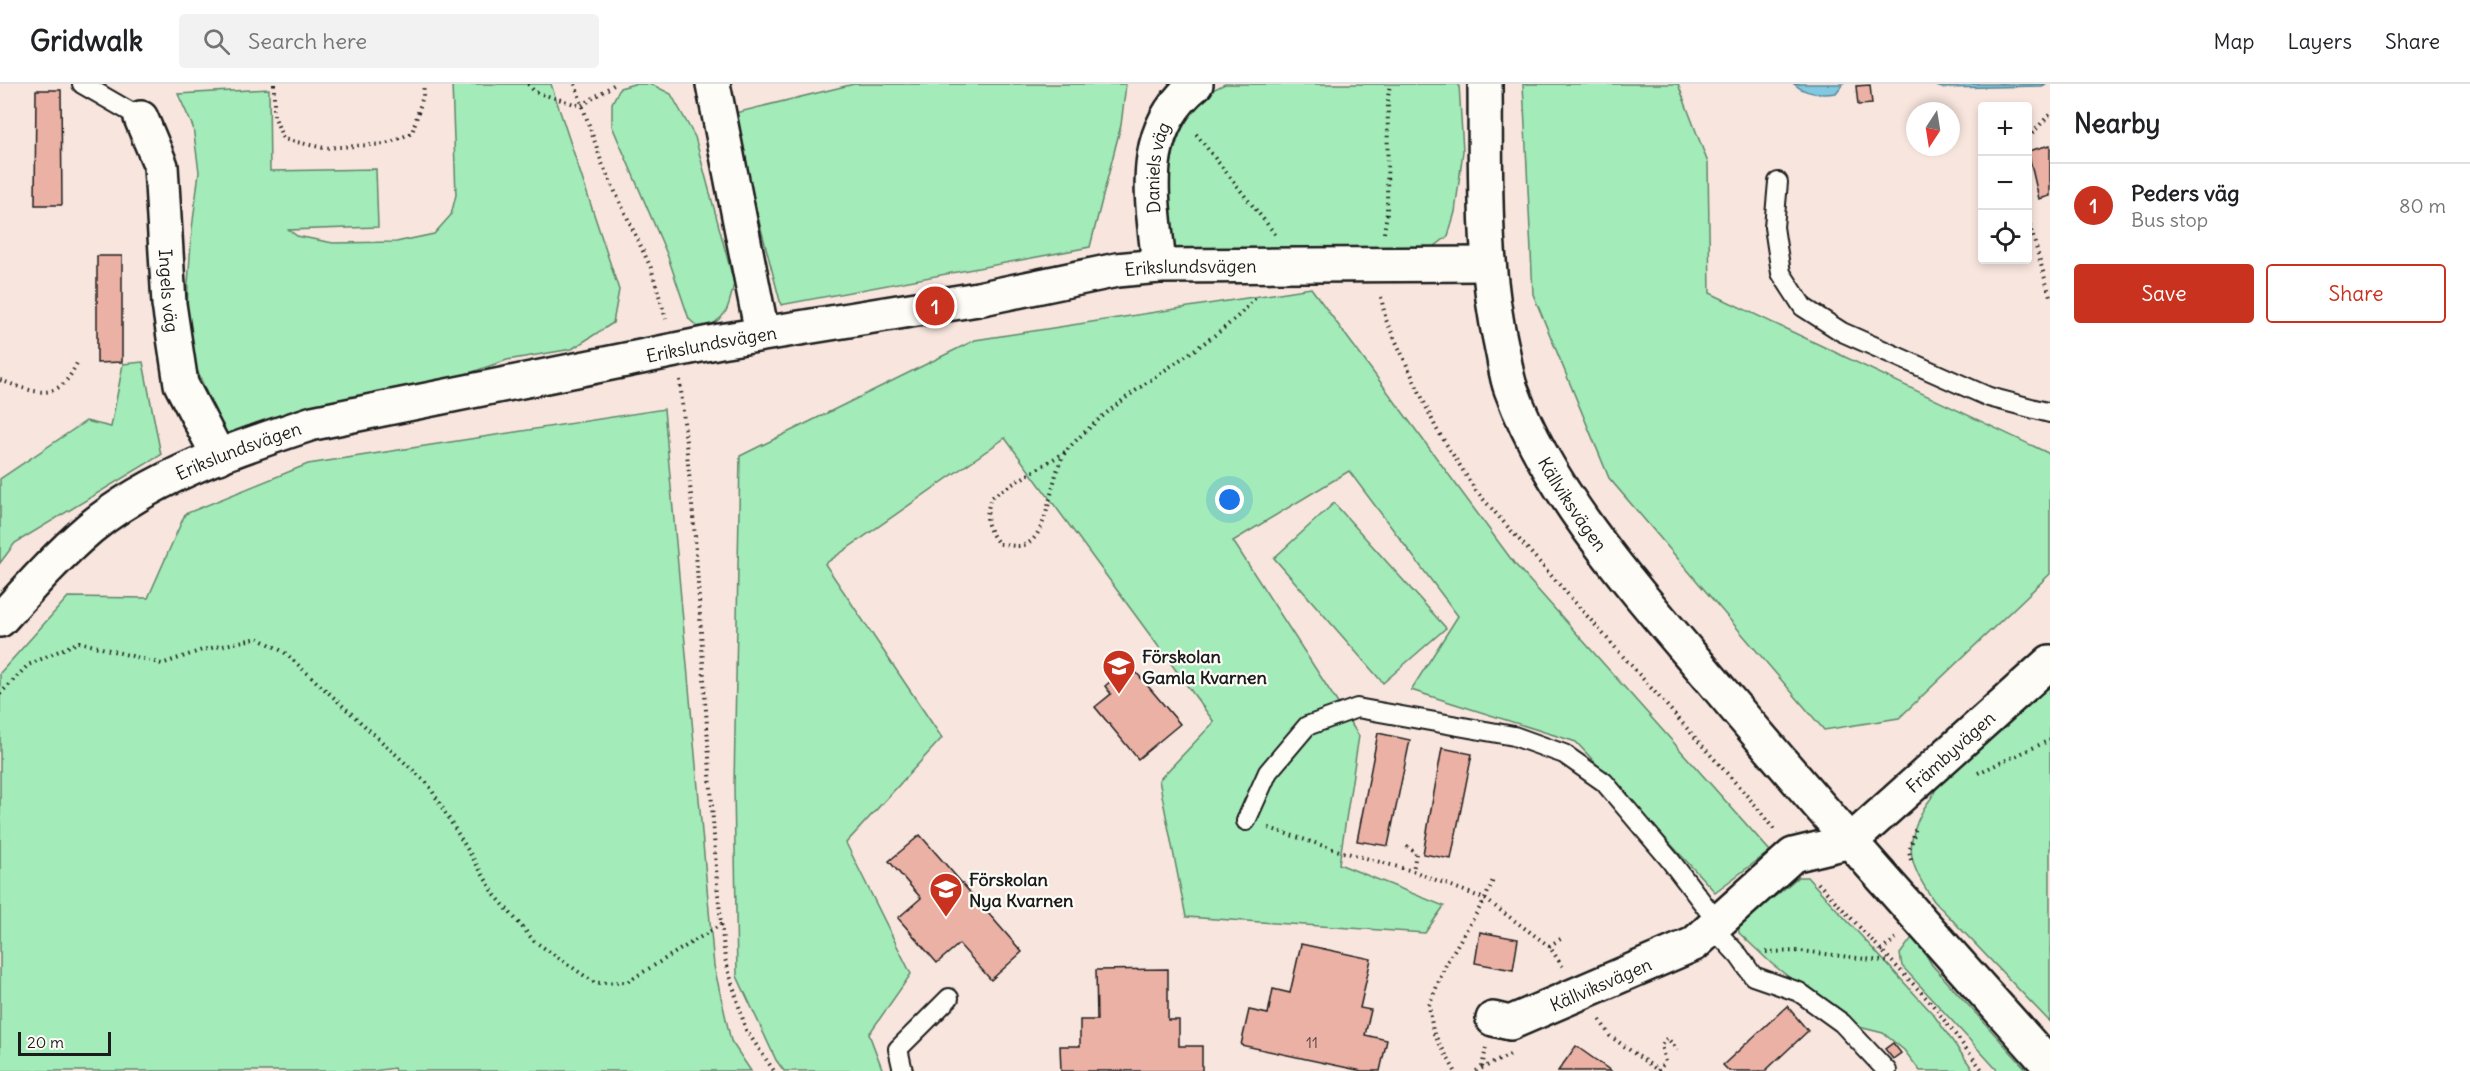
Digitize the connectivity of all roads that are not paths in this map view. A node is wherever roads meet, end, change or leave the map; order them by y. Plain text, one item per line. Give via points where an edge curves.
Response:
1 (82, 84) edge
2 (713, 84) edge
3 (1485, 84) edge
4 (1184, 95) edge
5 (141, 118) joint
6 (1778, 182) dead end
7 (1488, 264) junction
8 (1159, 266) junction
9 (762, 333) junction
10 (2050, 413) edge
11 (219, 457) junction
12 (0, 620) edge
13 (2050, 662) edge
14 (1246, 821) road end
15 (1851, 841) junction
16 (1715, 925) junction
17 (949, 998) dead end
18 (1493, 1019) dead end
19 (2050, 1066) edge
20 (903, 1071) edge
21 (1887, 1071) edge

1 - 5 lane
2 - 9 street
3 - 7 street, Källviksvägen
4 - 8 street, Daniels väg via 1157,137 1152,159
5 - 11 street, Ingels väg via 160,166 169,304 181,384
6 - 10 lane via 1774,227 1781,273 1803,307 1842,332 1989,397
7 - 8 street, Erikslundsvägen
7 - 15 street, Källviksvägen via 1495,321 1510,387 1538,451 1558,484 1662,622
8 - 9 street, Erikslundsvägen via 1117,270 900,312
9 - 11 street, Erikslundsvägen via 313,423
11 - 12 street, Erikslundsvägen via 132,499 91,527
13 - 15 street, Främbyvägen
14 - 16 lane via 1268,772 1307,726 1357,708 1514,736 1564,754 1604,782 1671,860
15 - 16 street, Källviksvägen via 1793,855
15 - 19 street, Källviksvägen
16 - 18 street, Källviksvägen via 1694,944 1510,1023
16 - 21 lane via 1753,976 1799,992 1842,1023
17 - 20 lane via 898,1049

